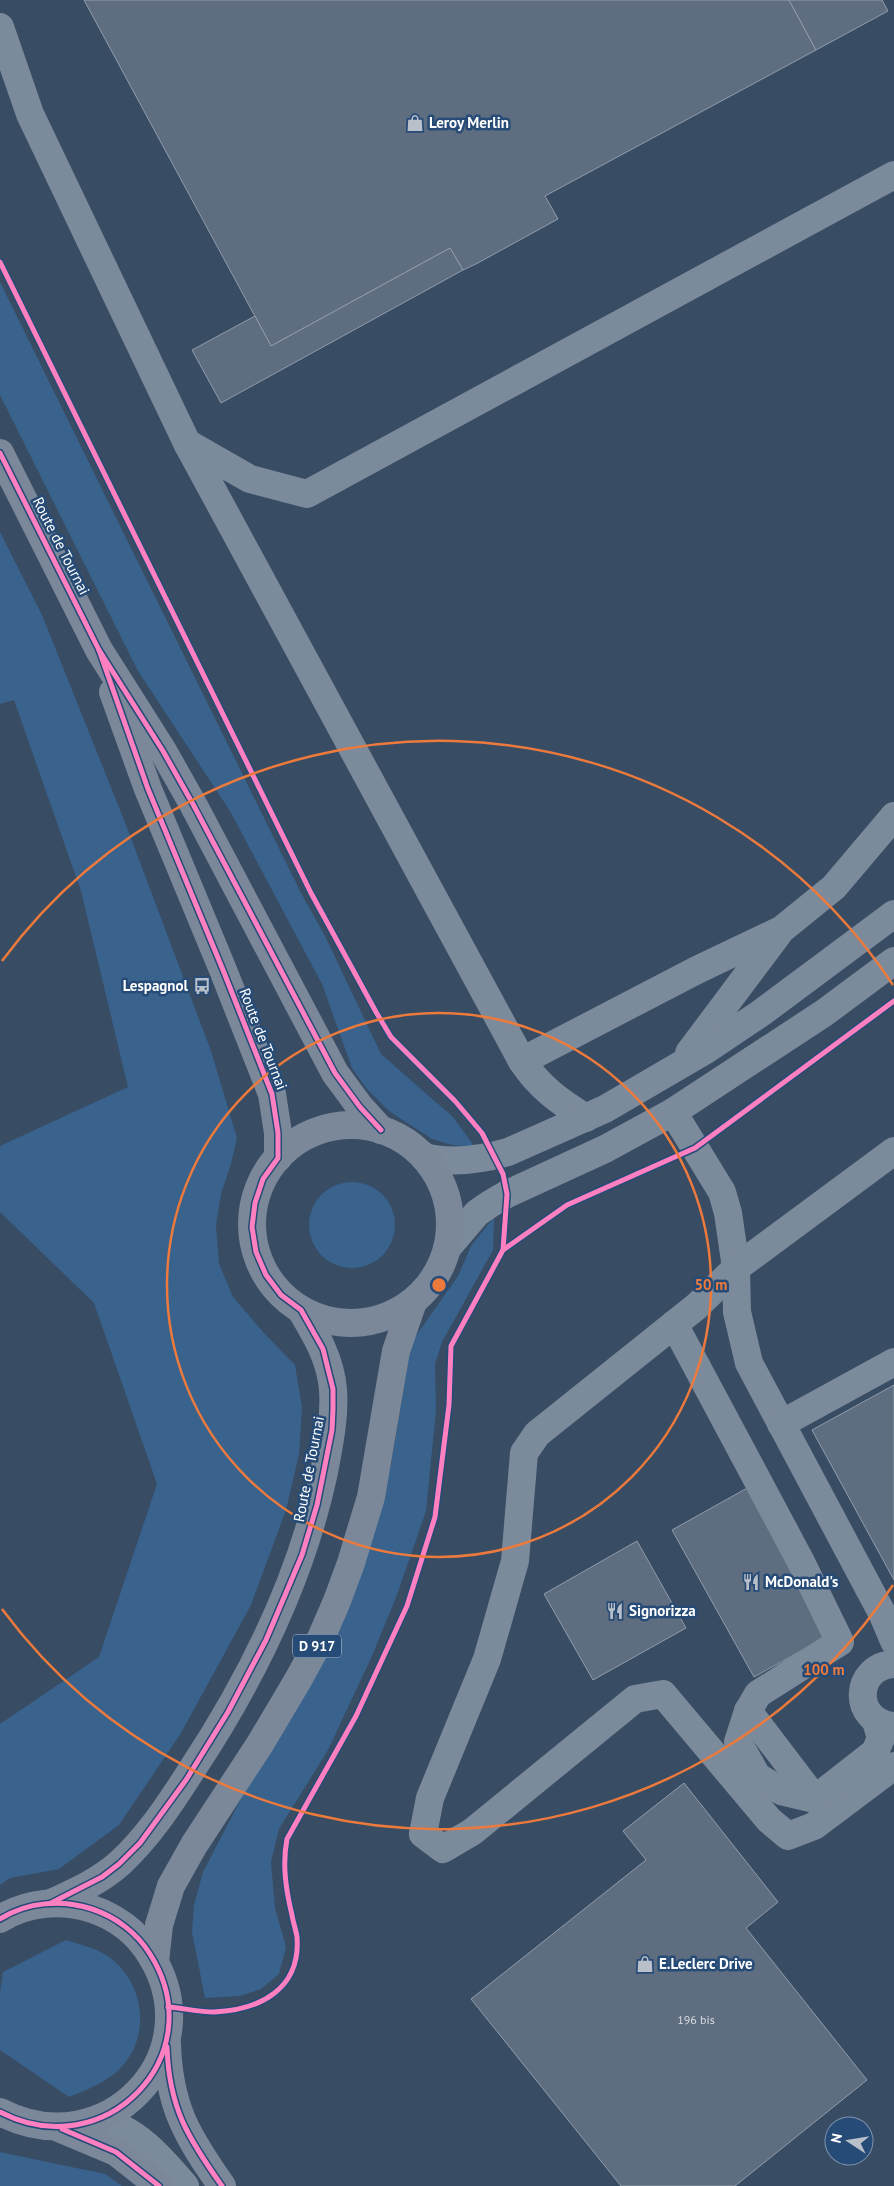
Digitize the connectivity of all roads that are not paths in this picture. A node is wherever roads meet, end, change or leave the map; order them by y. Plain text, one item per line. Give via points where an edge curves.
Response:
1 (0, 26) edge
2 (894, 176) edge
3 (187, 443) junction
4 (0, 453) edge
5 (99, 650) junction
6 (894, 816) edge
7 (894, 914) edge
8 (781, 930) junction
9 (894, 961) edge
10 (522, 1061) junction
11 (679, 1066) junction
12 (673, 1112) junction
13 (586, 1118) junction
14 (382, 1130) junction
15 (894, 1151) edge
16 (424, 1157) junction
17 (278, 1158) junction
18 (448, 1247) junction
19 (736, 1268) junction
20 (413, 1302) junction
21 (301, 1310) junction
22 (674, 1324) junction
23 (894, 1362) edge
24 (780, 1424) junction
25 (883, 1615) junction
26 (894, 1642) edge
27 (885, 1667) edge
28 (885, 1724) edge
29 (894, 1766) edge
30 (51, 1903) junction
31 (0, 1919) edge
32 (155, 1962) junction
33 (167, 2038) junction
34 (0, 2112) edge
35 (98, 2120) junction
36 (57, 2128) junction
37 (159, 2186) edge
38 (185, 2186) edge
39 (222, 2186) edge

1 - 3 street via 30,114
2 - 3 street via 307,494 250,479
3 - 10 street
4 - 5 main road, Route de Tournai
5 - 14 main road, Route de Tournai via 194,806 335,1073
5 - 17 main road, Route de Tournai via 148,789 272,1094
6 - 8 street via 834,887
7 - 11 street via 734,1032
8 - 10 street
8 - 11 street
9 - 12 street via 824,1013
10 - 13 street via 545,1090
11 - 13 street
12 - 18 street via 605,1149 506,1194 477,1213
12 - 19 street via 722,1192
13 - 16 street via 495,1156 453,1161
14 - 16 main road, Route de Tournai via 404,1141
14 - 17 main road, Route de Tournai via 356,1125 331,1127 307,1135
15 - 19 street
16 - 18 main road, Route de Tournai via 438,1176 447,1199
17 - 21 main road, Route de Tournai via 264,1179 255,1203 252,1227 256,1252 266,1275 282,1295
18 - 20 main road, Route de Tournai via 439,1271
19 - 22 street
19 - 24 street via 737,1312 750,1363
20 - 21 main road, Route de Tournai via 390,1316 365,1323 326,1320
20 - 32 main road, Route de Tournai / D 917 via 395,1359 371,1497 337,1601 298,1680 171,1886 159,1925
21 - 30 main road, Route de Tournai via 323,1349 333,1389 332,1430 302,1556 286,1596 242,1687 162,1815 119,1864 102,1877
22 - 28 street via 840,1642 758,1694 748,1711 738,1742 757,1776 781,1791 815,1799 875,1752
22 - 29 street via 537,1434 524,1452 515,1560 487,1659 430,1798 423,1834 443,1849 472,1832 635,1699 663,1694 769,1820 788,1836 814,1826
23 - 24 street
24 - 25 street
25 - 26 street
25 - 27 street via 887,1643
27 - 28 street via 868,1677 862,1697 868,1714
30 - 31 main road, Route de Tournai via 20,1909
30 - 32 main road, Route de Tournai via 83,1906 112,1917 137,1936
32 - 33 main road, Route de Tournai via 166,1991
33 - 35 main road, Route de Tournai via 156,2068 137,2094
33 - 39 main road, Route de Tournai via 175,2105 193,2144
34 - 36 main road, Route de Tournai via 26,2123
35 - 36 main road, Route de Tournai
35 - 38 street via 110,2122 138,2138
36 - 37 main road, Route de Tournai via 116,2152

